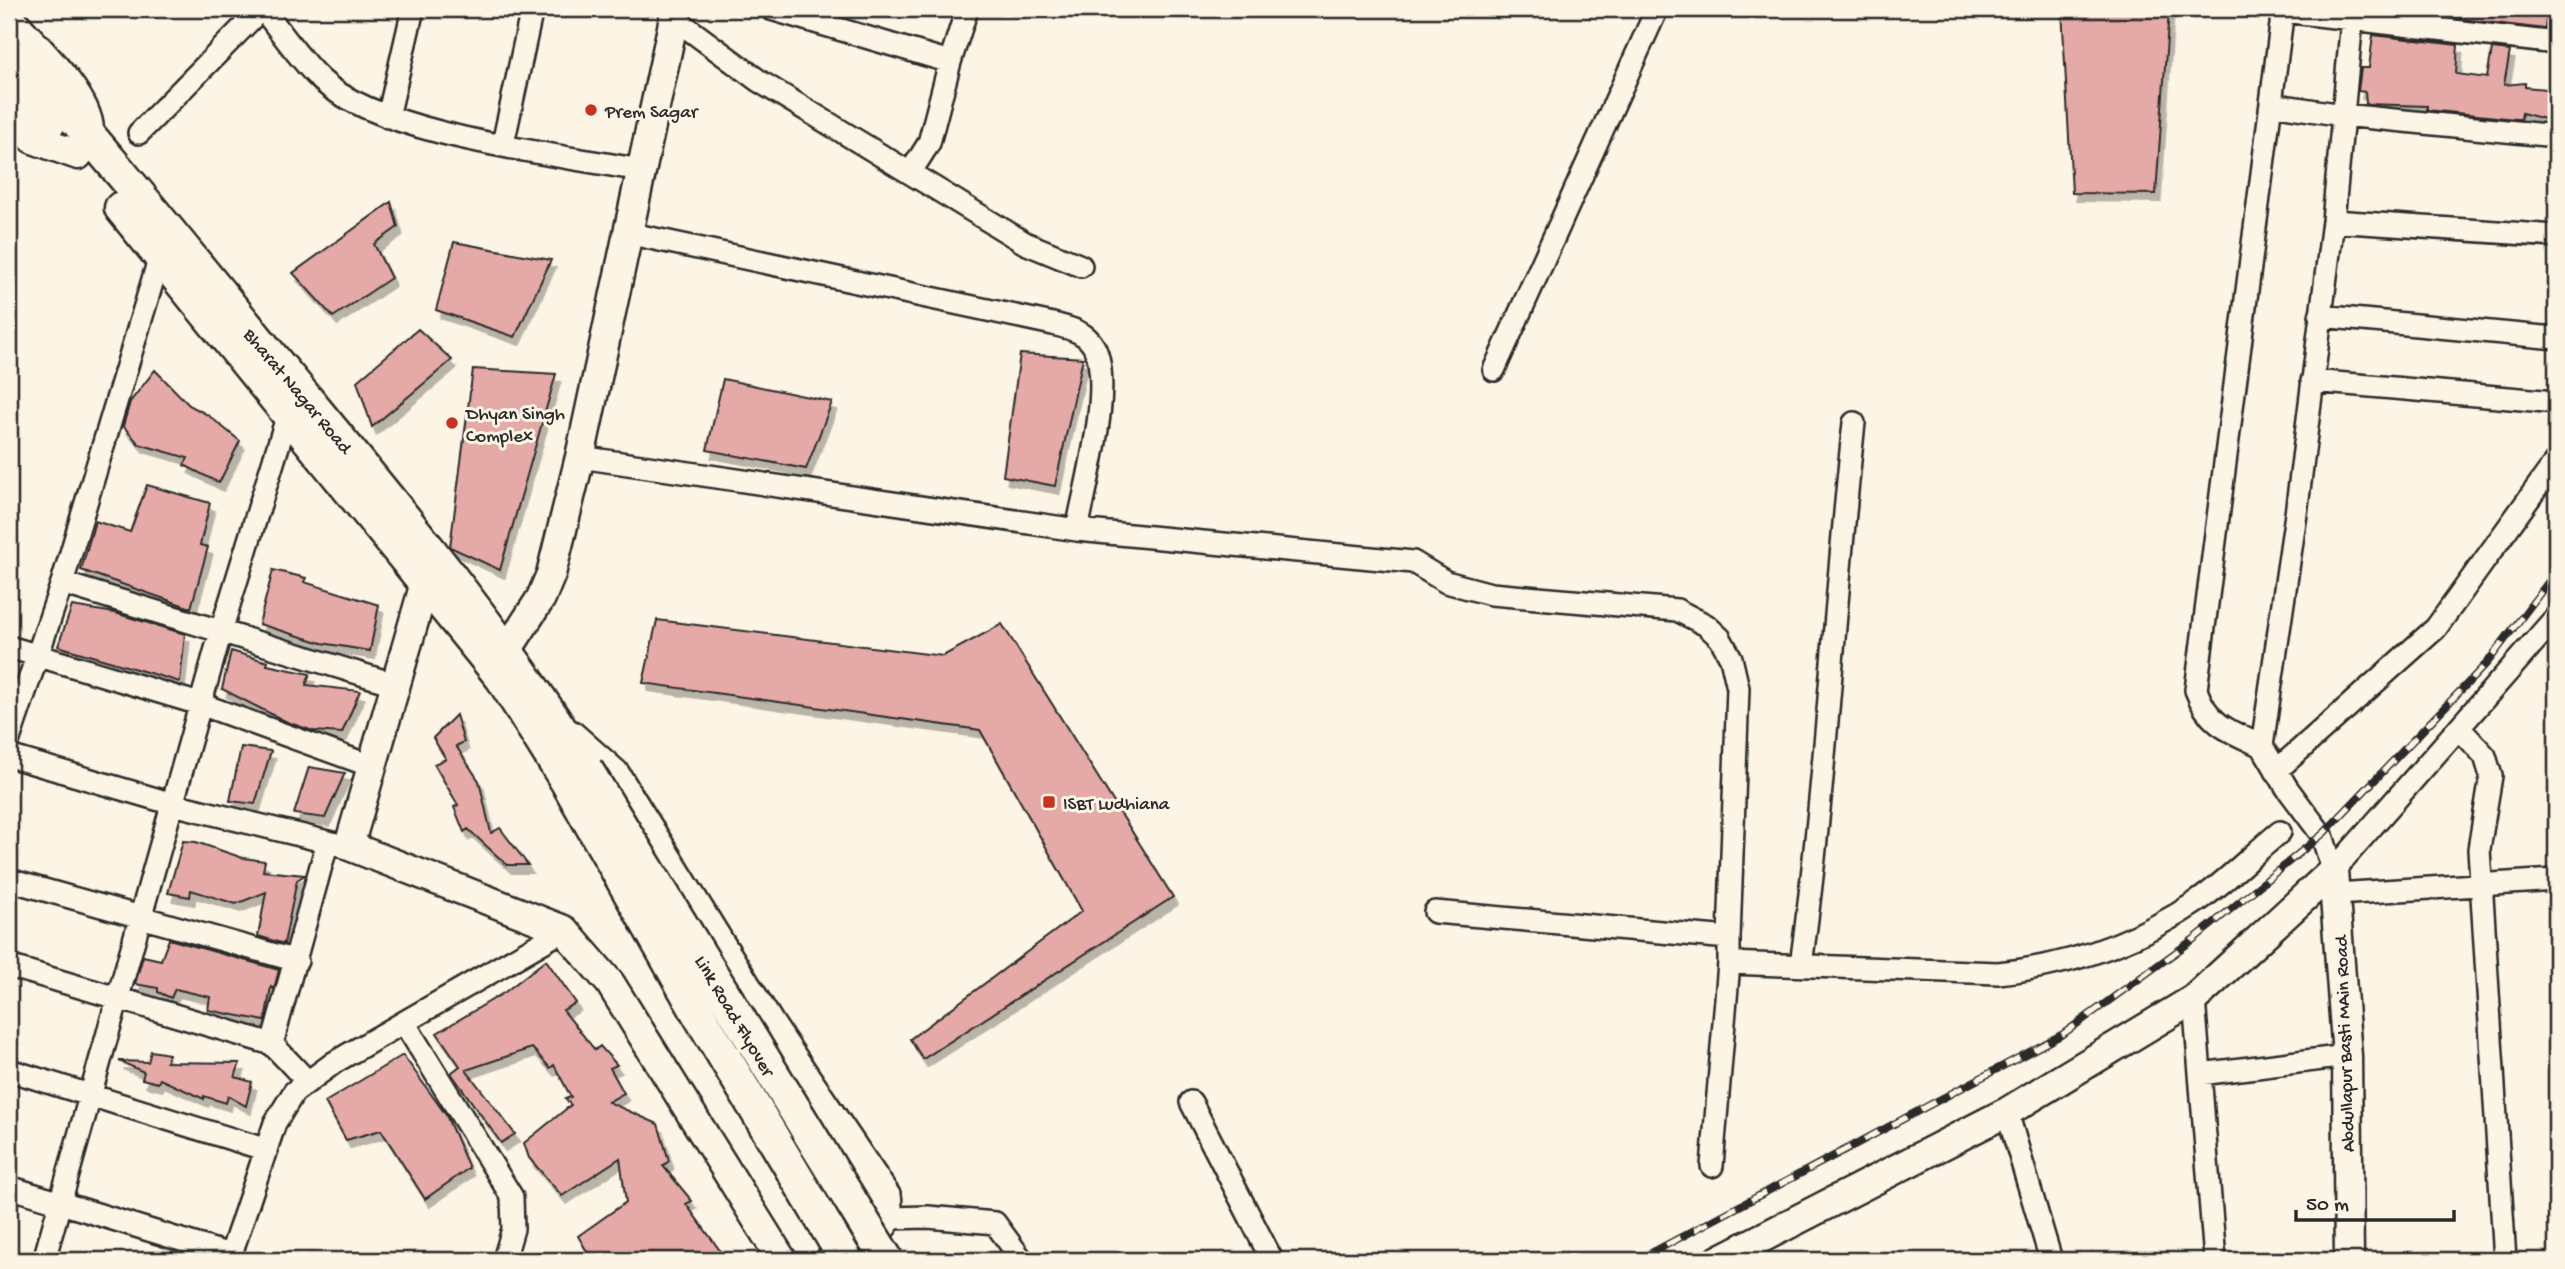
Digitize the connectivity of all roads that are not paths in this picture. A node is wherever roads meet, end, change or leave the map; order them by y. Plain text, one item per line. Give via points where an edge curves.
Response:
1 (262, 9) edge
2 (413, 9) edge
3 (533, 9) edge
4 (771, 9) edge
5 (967, 9) edge
6 (1657, 9) edge
7 (2283, 10) edge
8 (675, 13) edge
9 (2353, 14) edge
10 (9, 16) edge
11 (2556, 43) edge
12 (9, 44) edge
13 (950, 62) junction
14 (9, 78) edge
15 (2271, 104) junction
16 (2343, 115) junction
17 (9, 117) edge
18 (388, 117) junction
19 (139, 133) dead end
20 (75, 136) junction
21 (2556, 136) edge
22 (503, 144) junction
23 (640, 170) junction
24 (910, 173) junction
25 (2333, 221) junction
26 (627, 233) junction
27 (2556, 236) edge
28 (160, 256) junction
29 (1081, 266) dead end
30 (2320, 316) junction
31 (2556, 338) edge
32 (1494, 370) dead end
33 (2312, 381) junction
34 (2556, 402) edge
35 (288, 414) junction
36 (1854, 423) dead end
37 (580, 457) junction
38 (2556, 461) edge
39 (1077, 530) junction
40 (62, 583) junction
41 (425, 583) junction
42 (2556, 617) edge
43 (221, 631) junction
44 (9, 647) edge
45 (506, 652) junction
46 (36, 655) junction
47 (394, 684) junction
48 (203, 705) junction
49 (556, 721) junction
50 (2460, 729) junction
51 (9, 739) edge
52 (2262, 746) junction
53 (9, 756) edge
54 (371, 766) junction
55 (2276, 771) junction
56 (576, 775) junction
57 (173, 804) junction
58 (2280, 832) dead end
59 (338, 845) junction
60 (9, 880) edge
61 (2556, 880) edge
62 (2335, 883) junction
63 (2481, 885) junction
64 (1435, 912) dead end
65 (141, 917) junction
66 (564, 930) junction
67 (1728, 938) junction
68 (297, 961) junction
69 (1729, 962) junction
70 (1801, 965) junction
71 (9, 966) edge
72 (118, 997) junction
73 (2194, 999) junction
74 (405, 1024) junction
75 (272, 1044) junction
76 (2347, 1056) junction
77 (9, 1070) edge
78 (2200, 1074) junction
79 (306, 1080) junction
80 (91, 1097) junction
81 (1191, 1102) dead end
82 (2007, 1112) junction
83 (267, 1150) junction
84 (1712, 1166) dead end
85 (9, 1187) edge
86 (61, 1203) junction
87 (888, 1218) junction
88 (230, 1257) edge
89 (44, 1260) edge
90 (504, 1260) edge
91 (782, 1260) edge
92 (830, 1260) edge
93 (846, 1260) edge
94 (887, 1260) edge
95 (1022, 1260) edge
96 (1272, 1260) edge
97 (1718, 1260) edge
98 (2051, 1260) edge
99 (2215, 1260) edge
100 (2349, 1260) edge
101 (2505, 1260) edge

1 - 18 street via 321,80
1 - 19 street
2 - 18 street
3 - 22 street
4 - 13 street
5 - 13 street
6 - 32 street
7 - 9 street
7 - 15 street
8 - 23 street
8 - 24 street via 759,81
9 - 11 street
9 - 16 street
10 - 20 street, Bharat Nagar Road via 88,116
12 - 20 main road
13 - 24 street via 929,143
14 - 20 main road
15 - 16 street
15 - 52 street via 2196,690 2213,720
16 - 21 street
16 - 25 street
17 - 20 street via 33,139
18 - 22 street
20 - 28 main road, Bharat Nagar Road
20 - 45 main road, Bharat Nagar Road via 443,565
22 - 23 street
23 - 26 street
24 - 29 street via 1025,243
25 - 27 street
25 - 30 street
26 - 37 street
26 - 39 street via 1082,333 1094,345 1102,381
28 - 35 main road, Bharat Nagar Road
28 - 40 street
30 - 31 street
30 - 33 street
33 - 34 street
33 - 52 street
35 - 41 main road, Bharat Nagar Road
35 - 43 street
36 - 70 street
37 - 39 street
37 - 45 street via 551,574
38 - 55 street via 2436,628
39 - 67 street via 1413,562 1446,582 1491,594 1677,610 1706,625 1731,658 1738,688
40 - 43 street
40 - 46 street
41 - 47 street
41 - 56 main road, Bharat Nagar Road
42 - 50 street
43 - 47 street
43 - 48 street
44 - 46 street
45 - 49 main road, Bharat Nagar Road
46 - 48 street
46 - 51 street
47 - 54 street
48 - 54 street
48 - 57 street
49 - 56 main road, Bharat Nagar Road
49 - 87 street via 615,774 771,1026 887,1198
50 - 62 street
50 - 63 street via 2485,756 2491,776 2479,849
52 - 55 street
53 - 57 street
54 - 59 street
55 - 62 street via 2322,835
56 - 93 main road, Link Road Flyover, bridge via 698,1013
56 - 94 main road, Link Road Flyover, bridge
57 - 59 street
57 - 65 street
58 - 70 street via 2199,900 2147,932 2081,958 2040,969 1998,973
59 - 66 street
59 - 68 street
60 - 65 street
61 - 63 street
62 - 63 street
62 - 73 street
62 - 76 street, Abdullapur Basti MAin Road
63 - 101 street
64 - 67 street
65 - 68 street
65 - 72 street
66 - 74 street
66 - 91 street via 610,983
67 - 69 street
68 - 75 street
69 - 70 street
69 - 84 street
71 - 72 street
72 - 75 street
72 - 80 street
73 - 78 street
73 - 82 street
74 - 79 street
74 - 90 street via 512,1197 513,1229
75 - 79 street
76 - 78 street
76 - 100 street, Abdullapur Basti MAin Road
77 - 80 street
78 - 99 street
79 - 83 street via 275,1123
80 - 83 street
80 - 86 street
81 - 96 street
82 - 97 street
82 - 98 street
83 - 88 street
85 - 86 street
86 - 88 street
86 - 89 street
87 - 92 street
87 - 95 street via 995,1223

